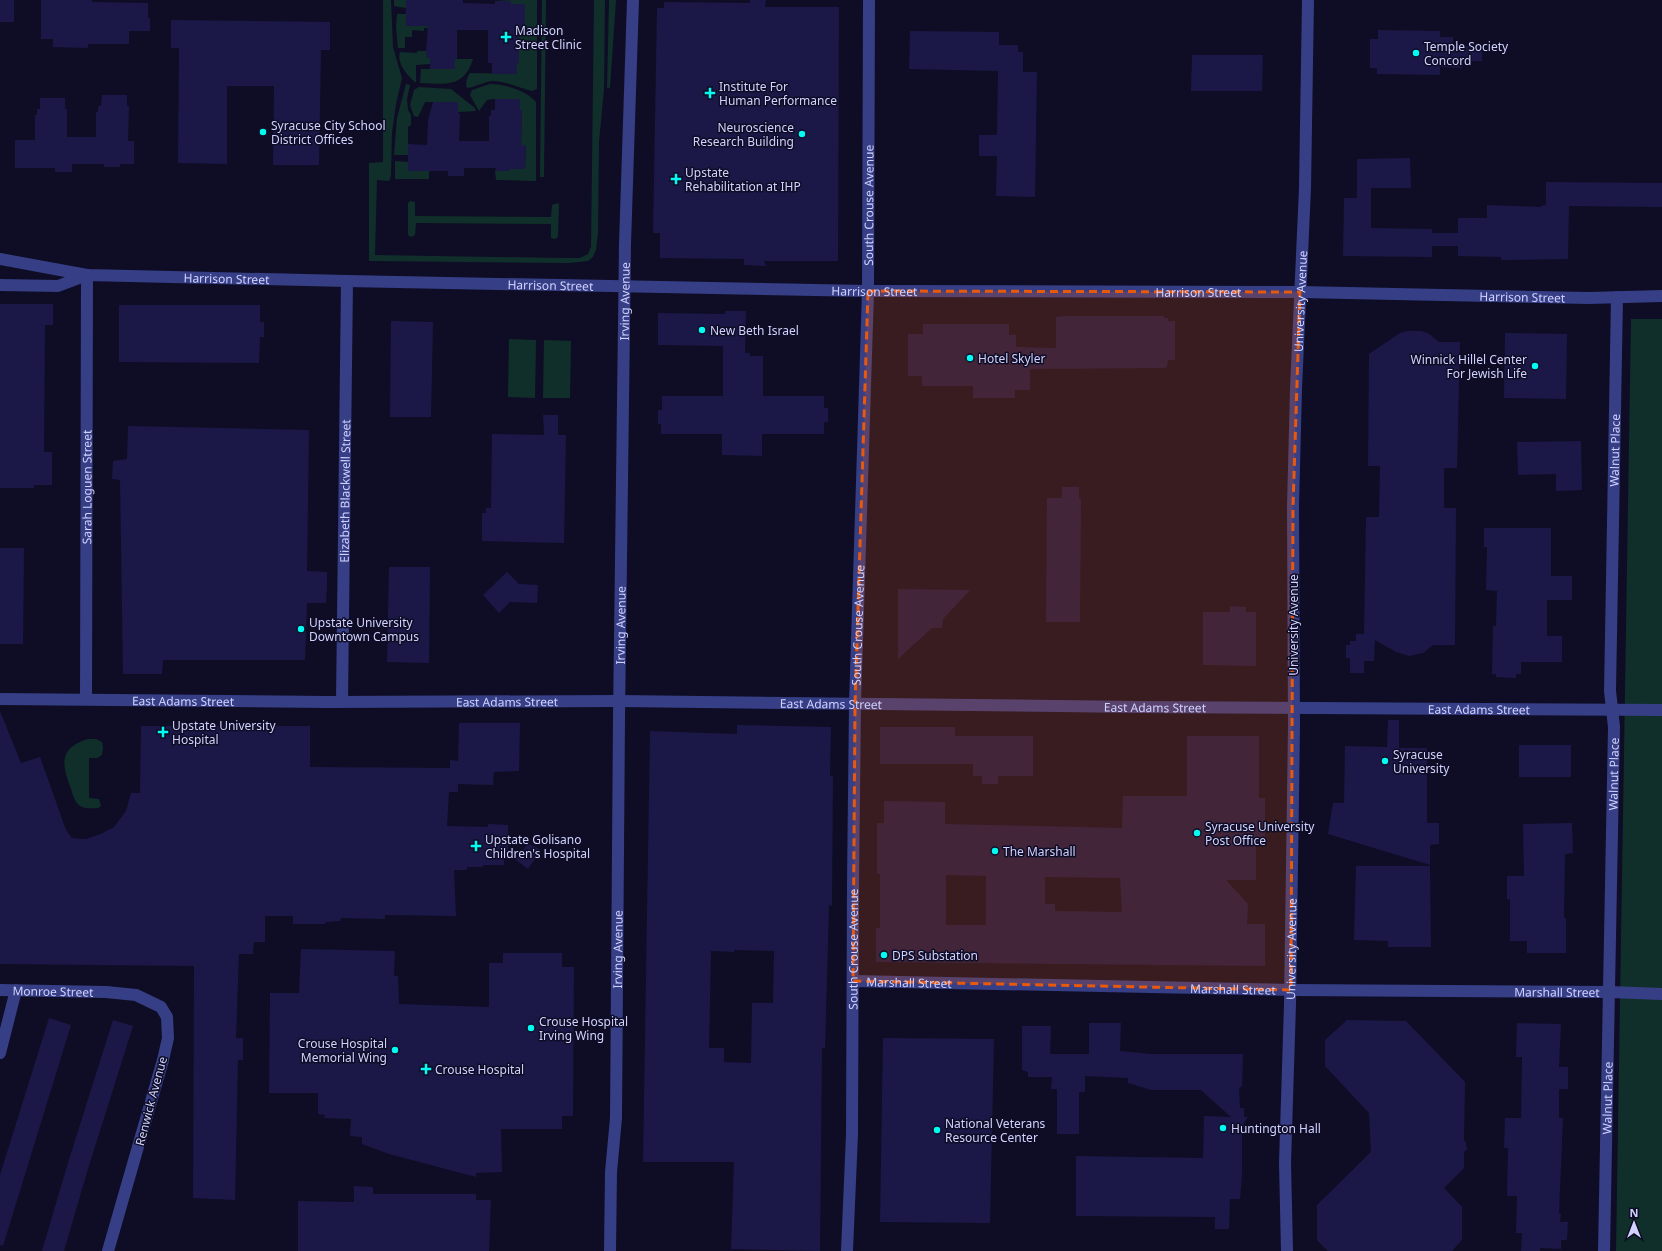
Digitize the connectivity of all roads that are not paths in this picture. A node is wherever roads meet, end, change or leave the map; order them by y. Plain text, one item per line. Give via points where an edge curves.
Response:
1 (633, 0) edge
2 (869, 0) edge
3 (1308, 0) edge
4 (0, 260) edge
5 (88, 275) junction
6 (347, 281) junction
7 (0, 285) edge
8 (625, 286) junction
9 (868, 291) junction
10 (1300, 292) junction
11 (1662, 296) edge
12 (1617, 297) junction
13 (0, 699) edge
14 (86, 699) junction
15 (619, 701) junction
16 (342, 702) junction
17 (855, 704) junction
18 (1293, 708) junction
19 (1612, 710) junction
20 (1662, 710) edge
21 (853, 981) junction
22 (0, 990) edge
23 (16, 990) junction
24 (1291, 990) junction
25 (106, 992) joint
26 (1610, 992) junction
27 (1662, 994) edge
28 (0, 1053) edge
29 (108, 1251) edge
30 (610, 1251) edge
31 (847, 1251) edge
32 (1287, 1251) edge
33 (1604, 1251) edge

1 - 8 street, Irving Avenue
2 - 9 street, South Crouse Avenue
3 - 10 street, University Avenue via 1305,188
4 - 5 street, Harrison Street
5 - 6 street, Harrison Street
5 - 7 street, Harrison Street via 58,286
5 - 14 street, Sarah Loguen Street
6 - 8 street, Harrison Street
6 - 16 street, Elizabeth Blackwell Street
8 - 9 street, Harrison Street
8 - 15 street, Irving Avenue
9 - 10 street, Harrison Street
9 - 17 street, South Crouse Avenue
10 - 12 street, Harrison Street
10 - 18 street, University Avenue via 1293,506
11 - 12 street, Harrison Street
12 - 19 street, Walnut Place via 1610,691
13 - 14 street, East Adams Street
14 - 16 street, East Adams Street
15 - 16 street, East Adams Street
15 - 17 street, East Adams Street
15 - 30 street, Irving Avenue via 616,1112 611,1172
17 - 18 street, East Adams Street
17 - 21 street, South Crouse Avenue
18 - 19 street, East Adams Street
18 - 24 street, University Avenue
19 - 20 street, East Adams Street
19 - 26 street, Walnut Place via 1614,727
21 - 24 street, Marshall Street
21 - 31 street, South Crouse Avenue via 852,1134
22 - 23 street, Monroe Street
23 - 25 street, Monroe Street
23 - 28 street
24 - 26 street, Marshall Street
24 - 32 street, University Avenue via 1285,1163
25 - 29 street, Renwick Avenue via 136,994 161,1007 167,1017 168,1038
26 - 27 street, Marshall Street
26 - 33 street, Walnut Place

